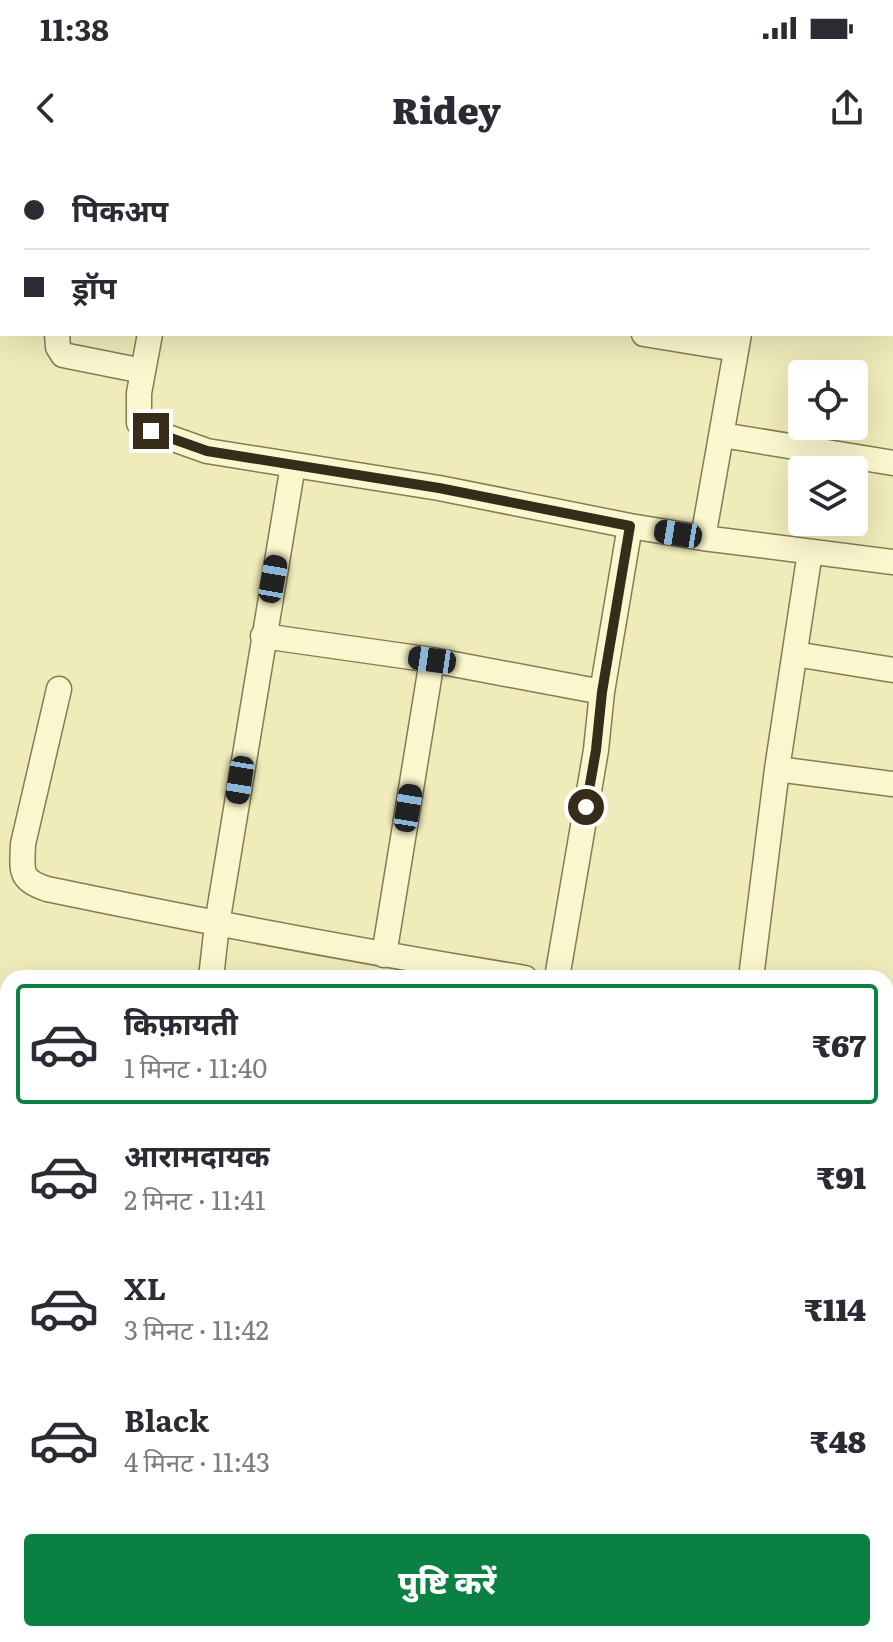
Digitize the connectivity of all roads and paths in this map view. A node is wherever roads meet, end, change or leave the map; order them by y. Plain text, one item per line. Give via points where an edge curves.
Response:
1 (57, 336) edge
2 (150, 336) edge
3 (668, 336) edge
4 (738, 342) edge
5 (143, 371) junction
6 (722, 435) junction
7 (893, 463) edge
8 (293, 465) junction
9 (630, 526) junction
10 (703, 538) junction
11 (810, 552) junction
12 (893, 561) edge
13 (263, 636) junction
14 (795, 654) junction
15 (432, 660) junction
16 (893, 670) edge
17 (59, 689) dead end
18 (602, 692) junction
19 (777, 769) junction
20 (893, 784) edge
21 (217, 924) junction
22 (384, 955) junction
23 (212, 970) edge
24 (476, 970) edge
25 (558, 970) edge
26 (752, 970) edge

1 - 5 street via 63,355
2 - 5 street
3 - 4 street
4 - 6 street
5 - 8 street via 139,423 151,431 207,451
6 - 7 street
6 - 10 street
8 - 9 street
8 - 13 street
9 - 10 street
9 - 18 street
10 - 11 street
11 - 12 street
11 - 14 street
13 - 15 street
13 - 21 street
14 - 16 street
14 - 19 street
15 - 18 street
15 - 22 street
17 - 21 street via 23,844 25,878 47,889
18 - 25 street
19 - 20 street
19 - 26 street
21 - 22 street
21 - 23 street
22 - 24 street

